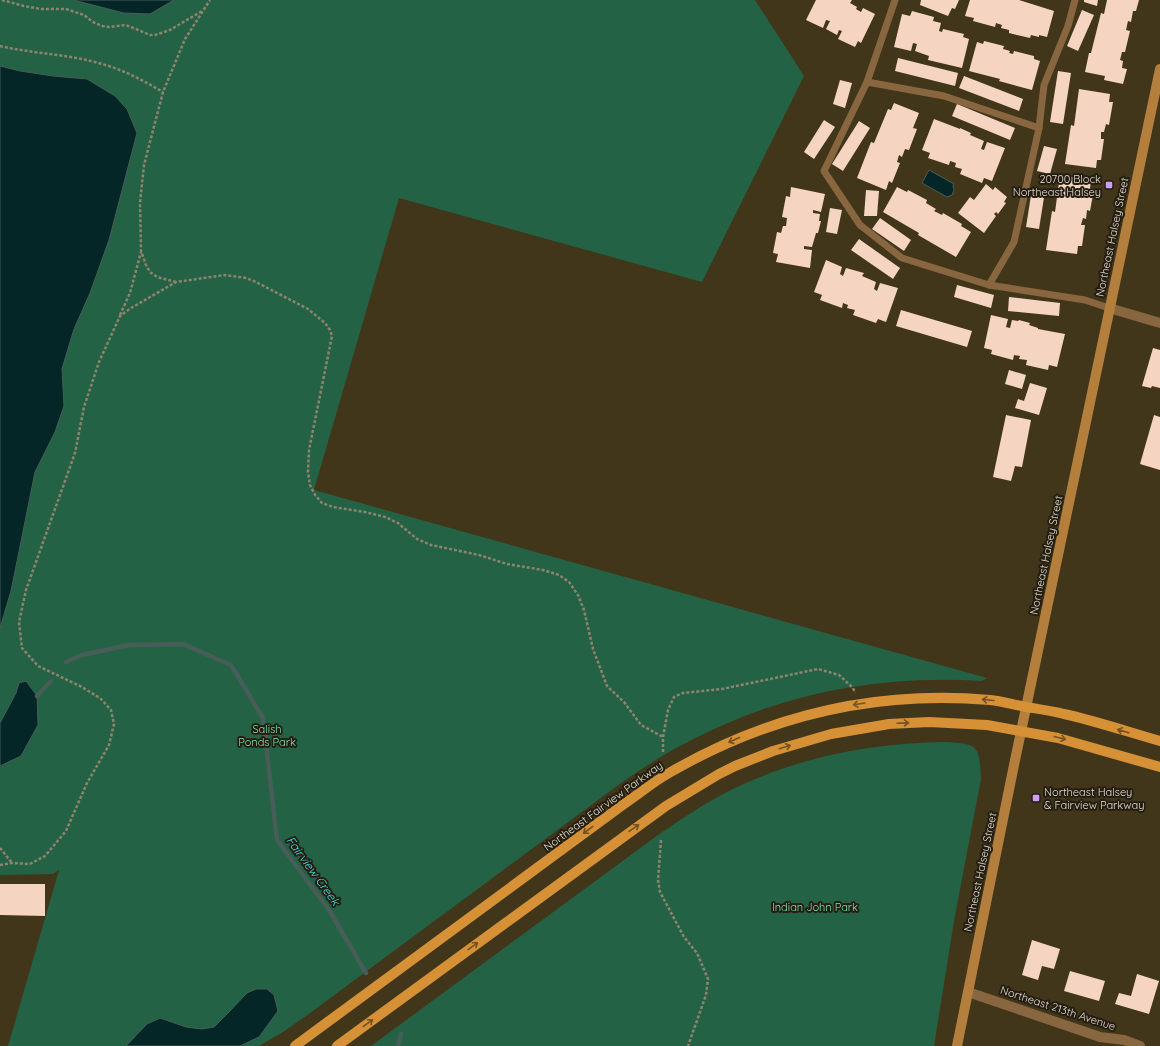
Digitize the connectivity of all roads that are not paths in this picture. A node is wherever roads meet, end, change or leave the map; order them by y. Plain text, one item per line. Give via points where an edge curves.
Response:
1 (895, 0) edge
2 (1075, 0) edge
3 (1160, 69) edge
4 (867, 82) junction
5 (1040, 128) junction
6 (988, 285) junction
7 (1109, 308) junction
8 (1160, 323) edge
9 (1027, 707) junction
10 (1022, 731) junction
11 (1160, 741) edge
12 (1160, 767) edge
13 (968, 992) junction
14 (1099, 1041) edge
15 (295, 1046) edge
16 (337, 1046) edge
17 (957, 1046) edge
18 (1140, 1046) edge

1 - 4 lane
2 - 5 lane via 1068,26 1044,85
3 - 7 street, Northeast Halsey Street
4 - 5 lane via 944,96
4 - 6 lane via 824,171 860,225 902,258
5 - 6 lane via 1014,242
6 - 7 lane via 1085,300
7 - 8 street
7 - 9 street, Northeast Halsey Street
9 - 10 street, Northeast Halsey Street
11 -> 9 main road, Northeast Fairview Parkway via 1064,714
9 -> 15 main road, Northeast Fairview Parkway via 991,700 953,698 859,703 793,719 712,750 668,774 624,804
10 -> 12 main road via 1058,738
10 - 13 street, Northeast Halsey Street
16 -> 10 main road via 666,806 735,766 773,751 824,736 889,724 987,724
13 - 14 street, Northeast 213th Avenue
13 - 17 street, Northeast Halsey Street
14 - 18 street, Northeast 213th Avenue via 1124,1040

